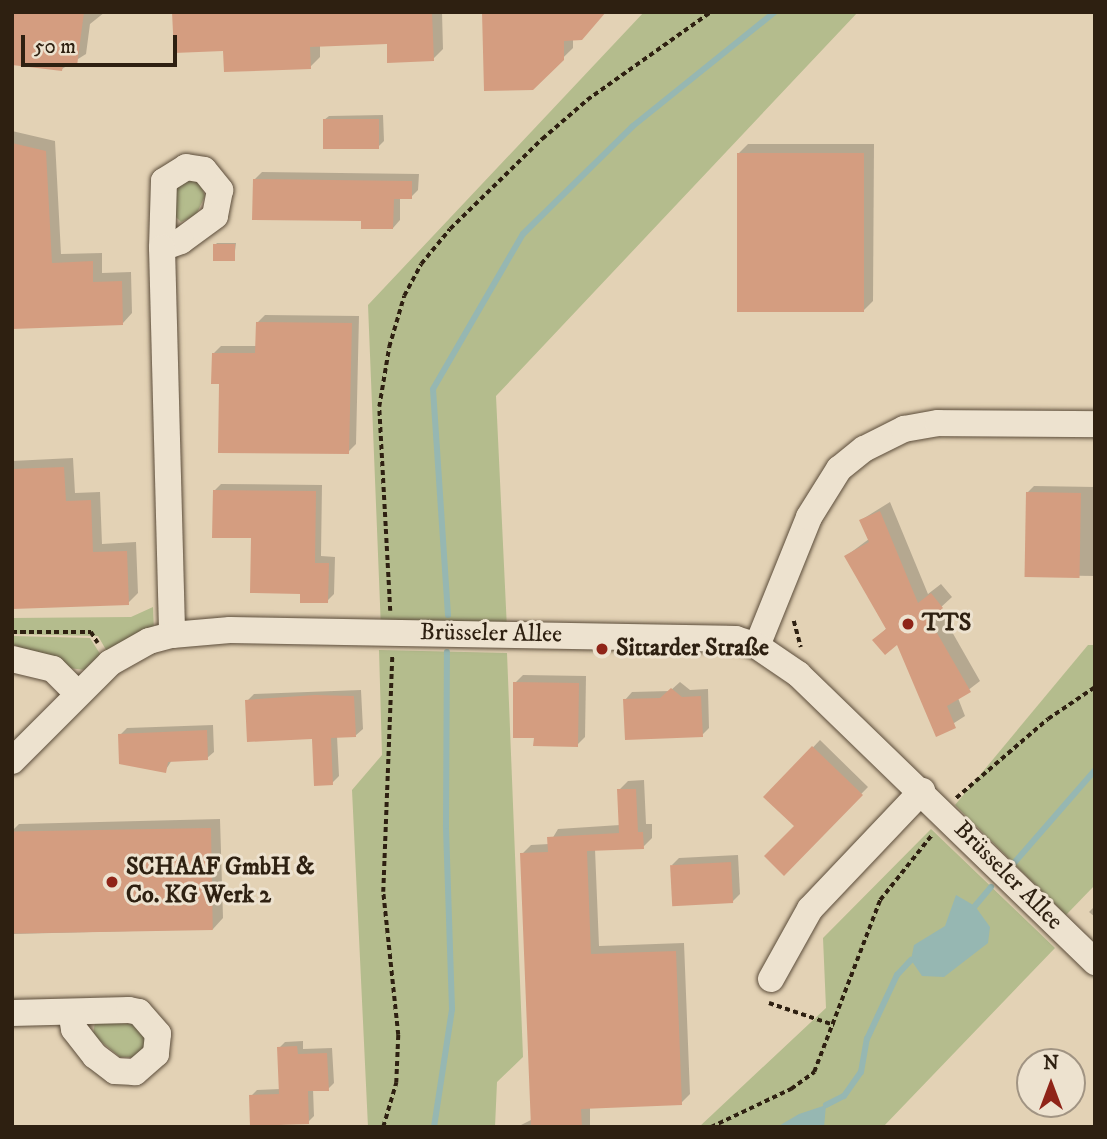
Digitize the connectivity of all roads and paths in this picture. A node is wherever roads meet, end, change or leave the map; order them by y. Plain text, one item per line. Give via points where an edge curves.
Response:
1 (711, 12) edge
2 (162, 248) dead end
3 (1095, 424) edge
4 (794, 610) dead end
5 (12, 632) edge
6 (393, 633) junction
7 (172, 635) junction
8 (757, 646) junction
9 (12, 659) edge
10 (110, 663) junction
11 (798, 674) junction
12 (1095, 687) edge
13 (77, 693) junction
14 (12, 761) edge
15 (922, 791) junction
16 (946, 814) junction
17 (1095, 962) edge
18 (770, 991) joint
19 (71, 1012) dead end
20 (12, 1013) edge
21 (834, 1025) junction
22 (383, 1127) edge
23 (711, 1127) edge

1 - 6 path via 587,100 541,139 450,229 421,264 404,296 379,407 380,495
2 - 7 street
3 - 8 street via 938,423 904,429 864,449 838,469 809,517
4 - 11 path via 806,663
5 - 10 path via 91,632
6 - 7 street, Brüsseler Allee via 230,630
6 - 8 street, Brüsseler Allee via 709,635
6 - 22 path via 383,892 398,1035 396,1083
7 - 10 street, Brüsseler Allee via 149,641
8 - 11 street, Brüsseler Allee
9 - 13 street via 53,669
10 - 13 street, Brüsseler Allee
11 - 15 street, Brüsseler Allee
12 - 16 path via 992,765 953,801
13 - 14 street, Brüsseler Allee
15 - 16 street, Brüsseler Allee
15 - 18 street via 810,909
16 - 17 street, Brüsseler Allee
16 - 21 path via 880,900
18 - 21 path
19 - 20 street
21 - 23 path via 814,1072 791,1089

